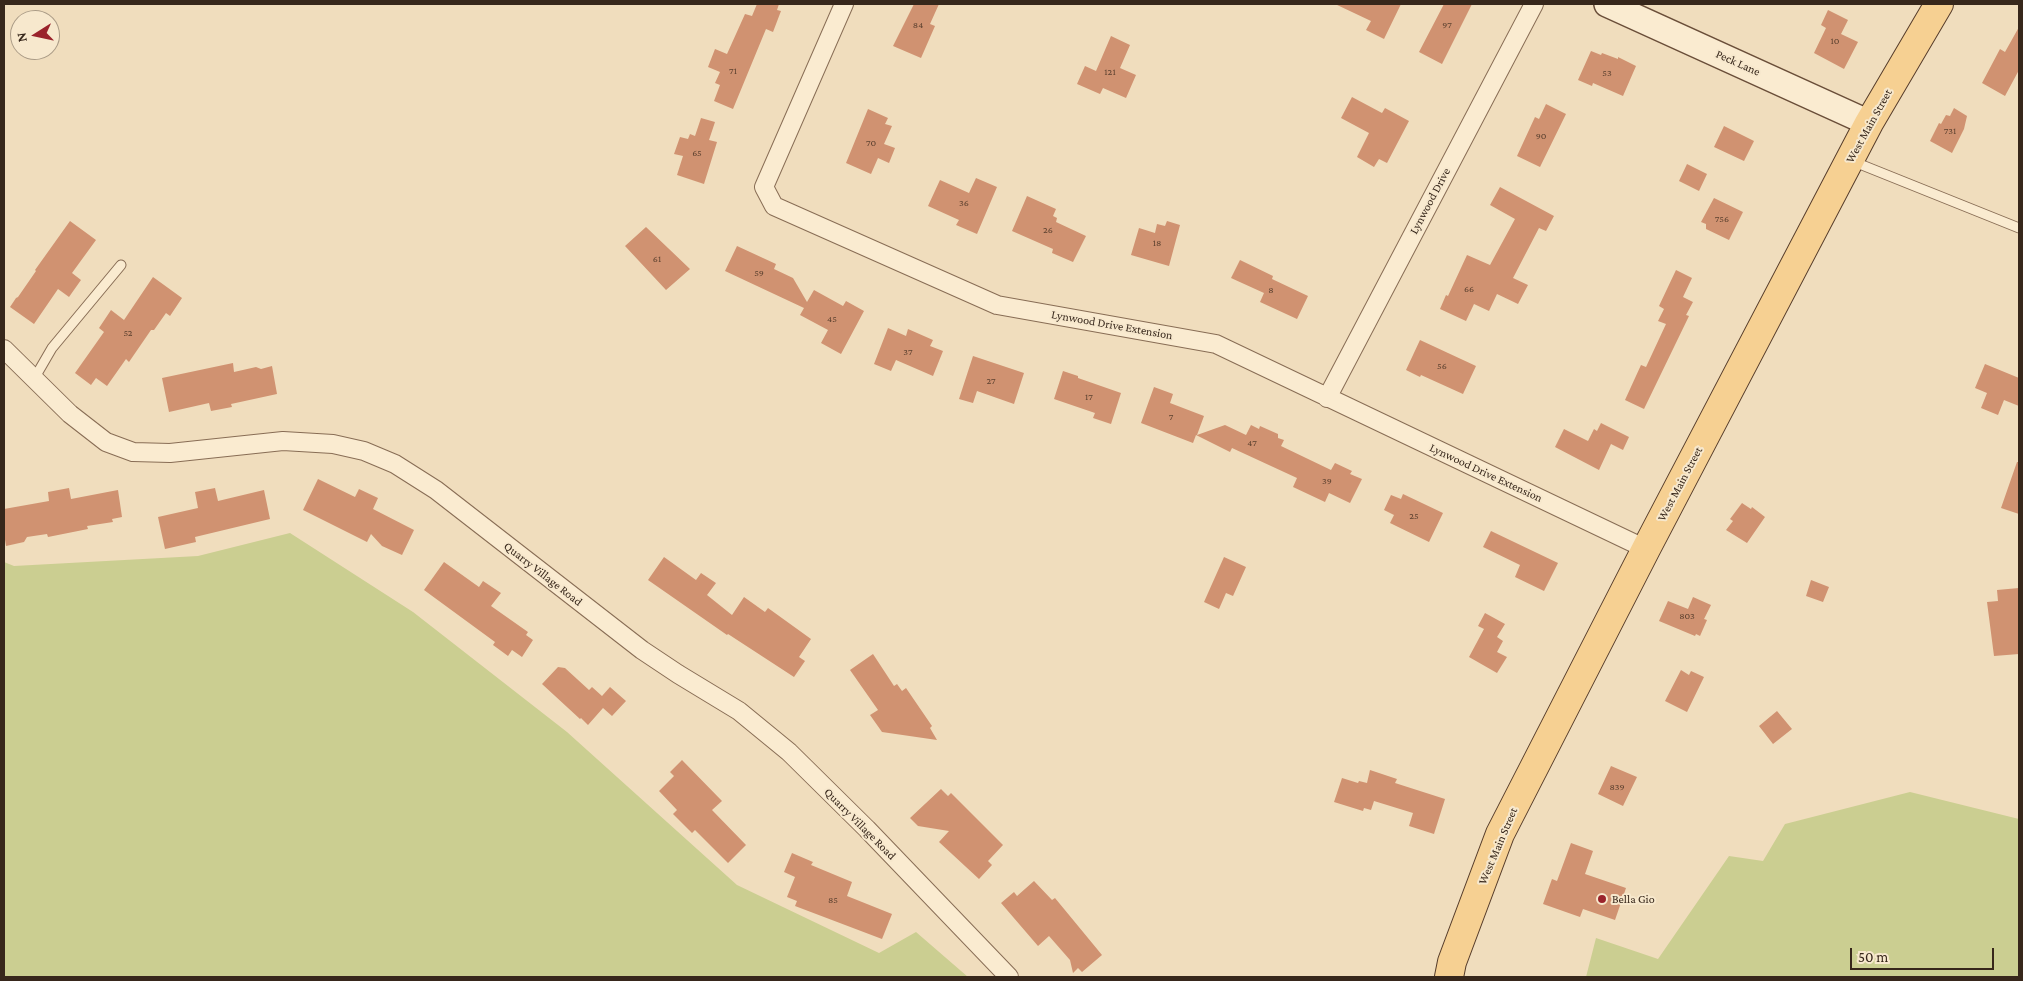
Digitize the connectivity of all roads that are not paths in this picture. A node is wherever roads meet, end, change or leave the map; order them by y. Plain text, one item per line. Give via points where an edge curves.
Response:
1 (844, 4) edge
2 (1534, 4) edge
3 (1607, 4) edge
4 (1939, 4) edge
5 (1869, 123) junction
6 (1850, 160) junction
7 (2019, 228) edge
8 (121, 265) dead end
9 (4, 349) edge
10 (34, 379) junction
11 (1327, 398) junction
12 (1646, 549) junction
13 (1009, 977) edge
14 (1449, 977) edge

1 - 11 street, Lynwood Drive Extension via 764,187 774,206 998,305 1216,344
2 - 11 street, Lynwood Drive
3 - 5 street, Peck Lane
4 - 5 main road, West Main Street
5 - 6 main road, West Main Street
6 - 7 lane
6 - 12 main road, West Main Street
8 - 10 lane via 52,348
9 - 10 street, Quarry Village Road
10 - 13 street, Quarry Village Road via 70,414 106,442 133,452 170,453 283,441 332,444 364,451 395,464 436,490 642,650 768,733 867,829
11 - 12 street, Lynwood Drive Extension
12 - 14 main road, West Main Street via 1500,834

